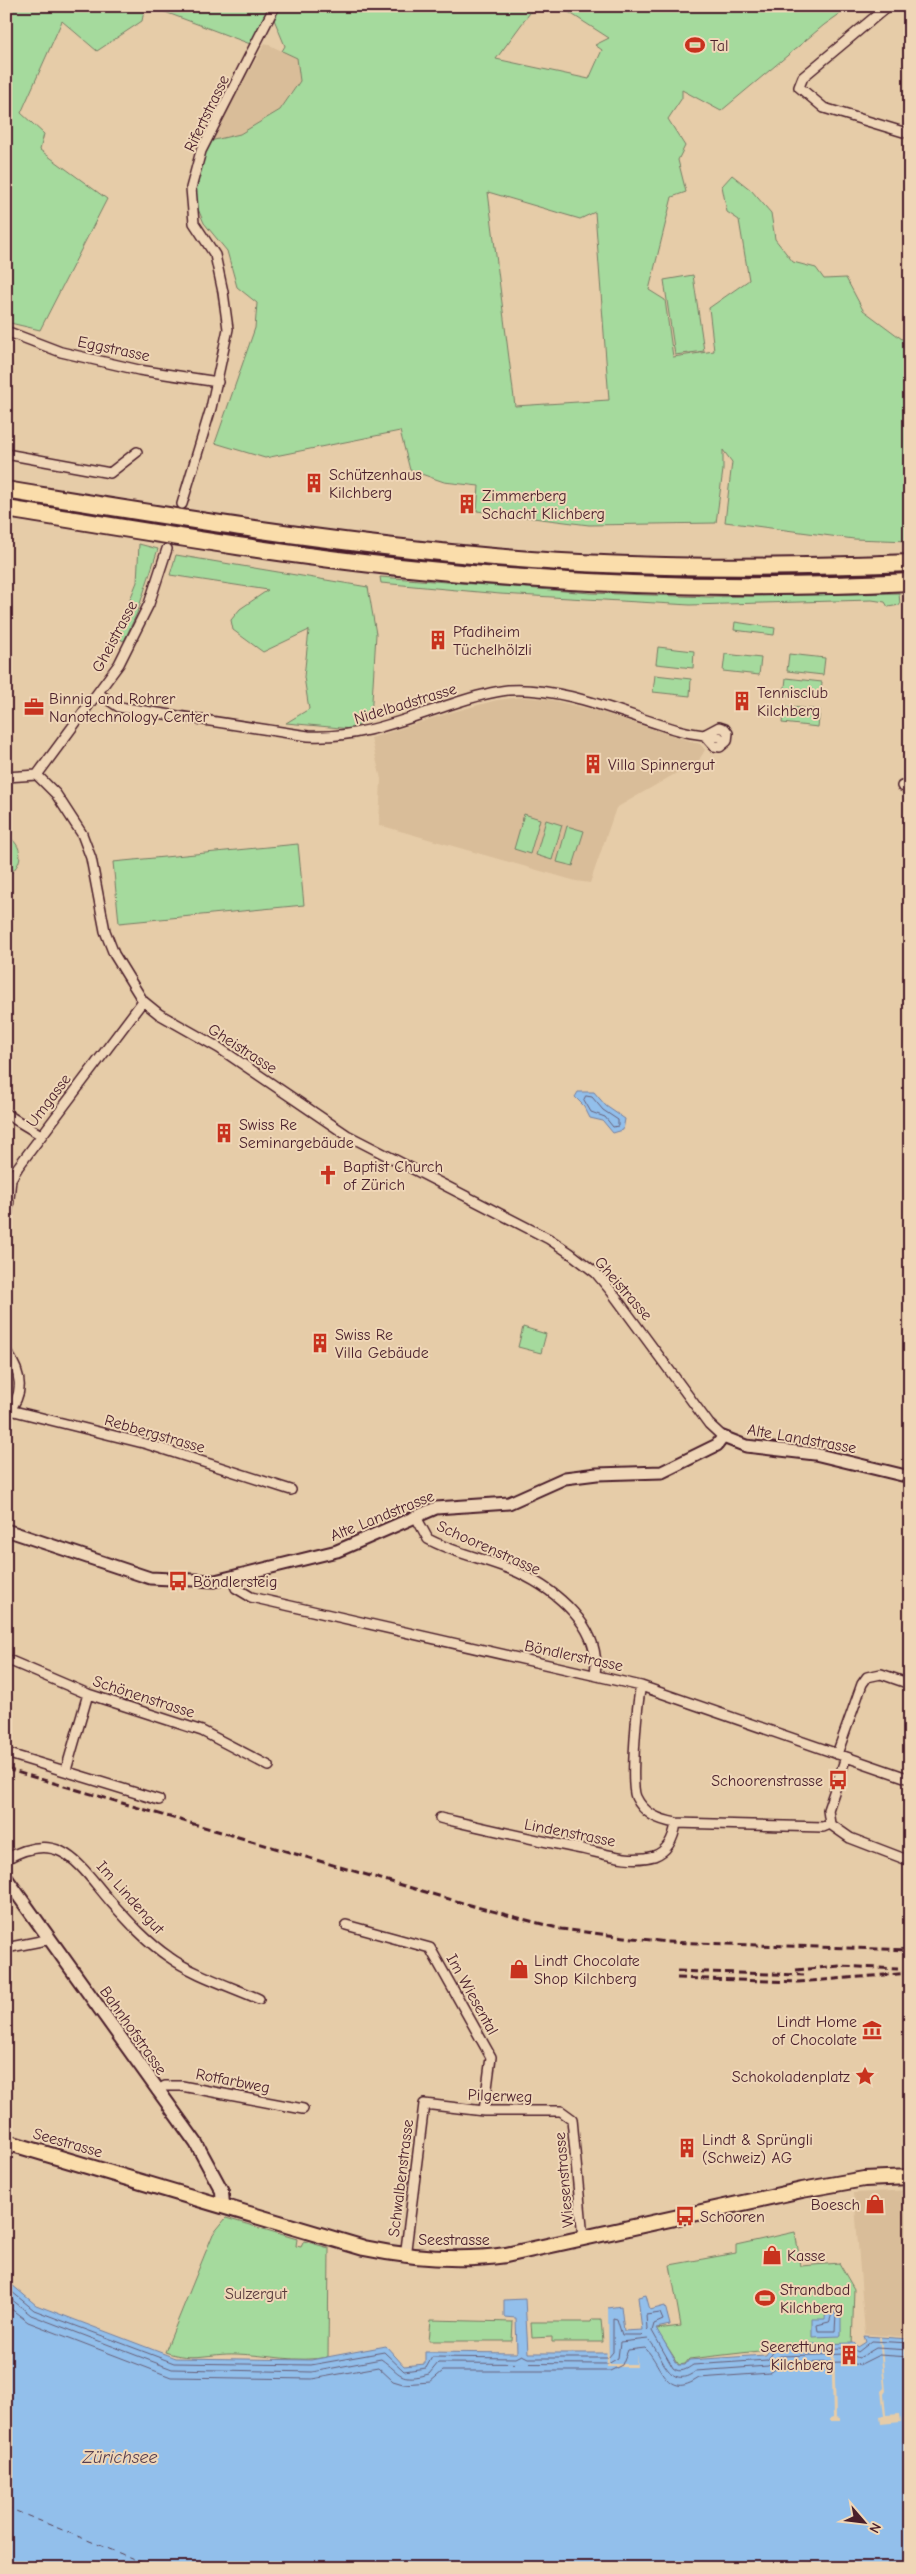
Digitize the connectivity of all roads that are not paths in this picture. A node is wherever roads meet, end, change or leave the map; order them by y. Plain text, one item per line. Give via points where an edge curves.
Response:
1 (275, 6) edge
2 (888, 6) edge
3 (910, 134) edge
4 (6, 331) edge
5 (218, 382) junction
6 (137, 452) dead end
7 (6, 454) edge
8 (6, 490) edge
9 (182, 504) tunnel mouth
10 (6, 509) edge
11 (167, 549) tunnel mouth
12 (910, 563) edge
13 (910, 582) edge
14 (99, 694) junction
15 (719, 737) dead end
16 (37, 775) junction
17 (6, 777) edge
18 (143, 1001) junction
19 (6, 1114) edge
20 (40, 1135) junction
21 (6, 1228) edge
22 (6, 1351) edge
23 (8, 1412) edge
24 (723, 1436) junction
25 (910, 1477) edge
26 (291, 1490) dead end
27 (416, 1517) junction
28 (6, 1530) edge
29 (232, 1578) junction
30 (6, 1659) edge
31 (595, 1674) junction
32 (910, 1684) edge
33 (641, 1686) junction
34 (88, 1694) junction
35 (6, 1753) edge
36 (841, 1756) junction
37 (269, 1766) dead end
38 (66, 1770) junction
39 (910, 1780) edge
40 (159, 1800) dead end
41 (440, 1818) dead end
42 (676, 1823) junction
43 (830, 1824) junction
44 (6, 1859) edge
45 (910, 1861) edge
46 (6, 1878) edge
47 (346, 1925) dead end
48 (51, 1939) junction
49 (6, 1948) edge
50 (259, 1999) dead end
51 (157, 2091) junction
52 (424, 2104) joint
53 (303, 2109) dead end
54 (484, 2111) junction
55 (572, 2118) joint
56 (6, 2142) edge
57 (910, 2177) edge
58 (223, 2206) junction
59 (583, 2238) junction
60 (406, 2257) junction

1 - 5 street, Rifertstrasse via 201,151 191,188 194,223 215,255 223,292 228,329
2 - 3 street via 803,77 799,87 824,108
4 - 5 street, Eggstrasse via 60,352 138,370
5 - 9 street
6 - 7 street via 110,473
8 - 12 highway via 276,533 481,556 695,566
10 - 13 highway via 250,548 449,572 550,580 674,584
11 - 14 street, Gheistrasse via 149,604 135,634
14 - 15 street, Nidelbadstrasse via 119,707 331,738 368,731 479,696 507,690 532,691 556,694 680,731
14 - 16 street, Gheistrasse
16 - 17 street
16 - 18 street, Gheistrasse via 56,794 82,834 91,858 105,931 114,954
18 - 20 street, Umgasse
18 - 24 street, Gheistrasse via 347,1135 486,1205 570,1252 611,1290 709,1424
19 - 20 street
20 - 21 street, Umgasse via 11,1179
22 - 23 street via 20,1379 19,1393
23 - 26 street, Rebbergstrasse via 147,1444
24 - 25 street, Alte Landstrasse via 746,1446 815,1454
24 - 27 street, Alte Landstrasse via 717,1444 662,1472 565,1478 509,1502 436,1508
27 - 29 street, Alte Landstrasse via 337,1551
27 - 31 street, Schoorenstrasse via 428,1539 516,1572 562,1601 585,1626 597,1661
28 - 29 street, Alte Landstrasse via 150,1578 205,1582
29 - 31 street, Böndlerstrasse via 236,1588 251,1597
30 - 34 street, Schönenstrasse
31 - 33 street, Böndlerstrasse
32 - 36 street via 881,1674 867,1677 862,1684
33 - 36 street, Böndlerstrasse
33 - 42 street via 634,1765 635,1795 644,1810 659,1820
34 - 37 street, Schönenstrasse via 202,1731
34 - 38 street
35 - 38 street
36 - 39 street, Böndlerstrasse
36 - 43 street via 828,1810
38 - 40 street
41 - 42 street, Lindenstrasse via 629,1859 656,1855 667,1847 674,1836
42 - 43 street via 823,1827
43 - 45 street via 850,1838
44 - 50 street, Im Lindengut via 40,1848 55,1849 69,1855 83,1866 141,1935 170,1958
46 - 48 main road, Bahnhofstrasse
47 - 54 street, Im Wiesental via 430,1948 492,2057
48 - 49 street
48 - 51 main road, Bahnhofstrasse
51 - 53 street, Rotfarbweg via 165,2086 182,2086
51 - 58 main road, Bahnhofstrasse via 210,2167 222,2191
52 - 54 street, Pilgerweg
52 - 60 street, Schwalbenstrasse
54 - 55 street, Pilgerweg via 561,2111
55 - 59 street, Wiesenstrasse
56 - 58 main road, Seestrasse
57 - 59 main road, Seestrasse via 847,2181
58 - 60 main road, Seestrasse via 364,2248
59 - 60 main road, Seestrasse via 472,2260

